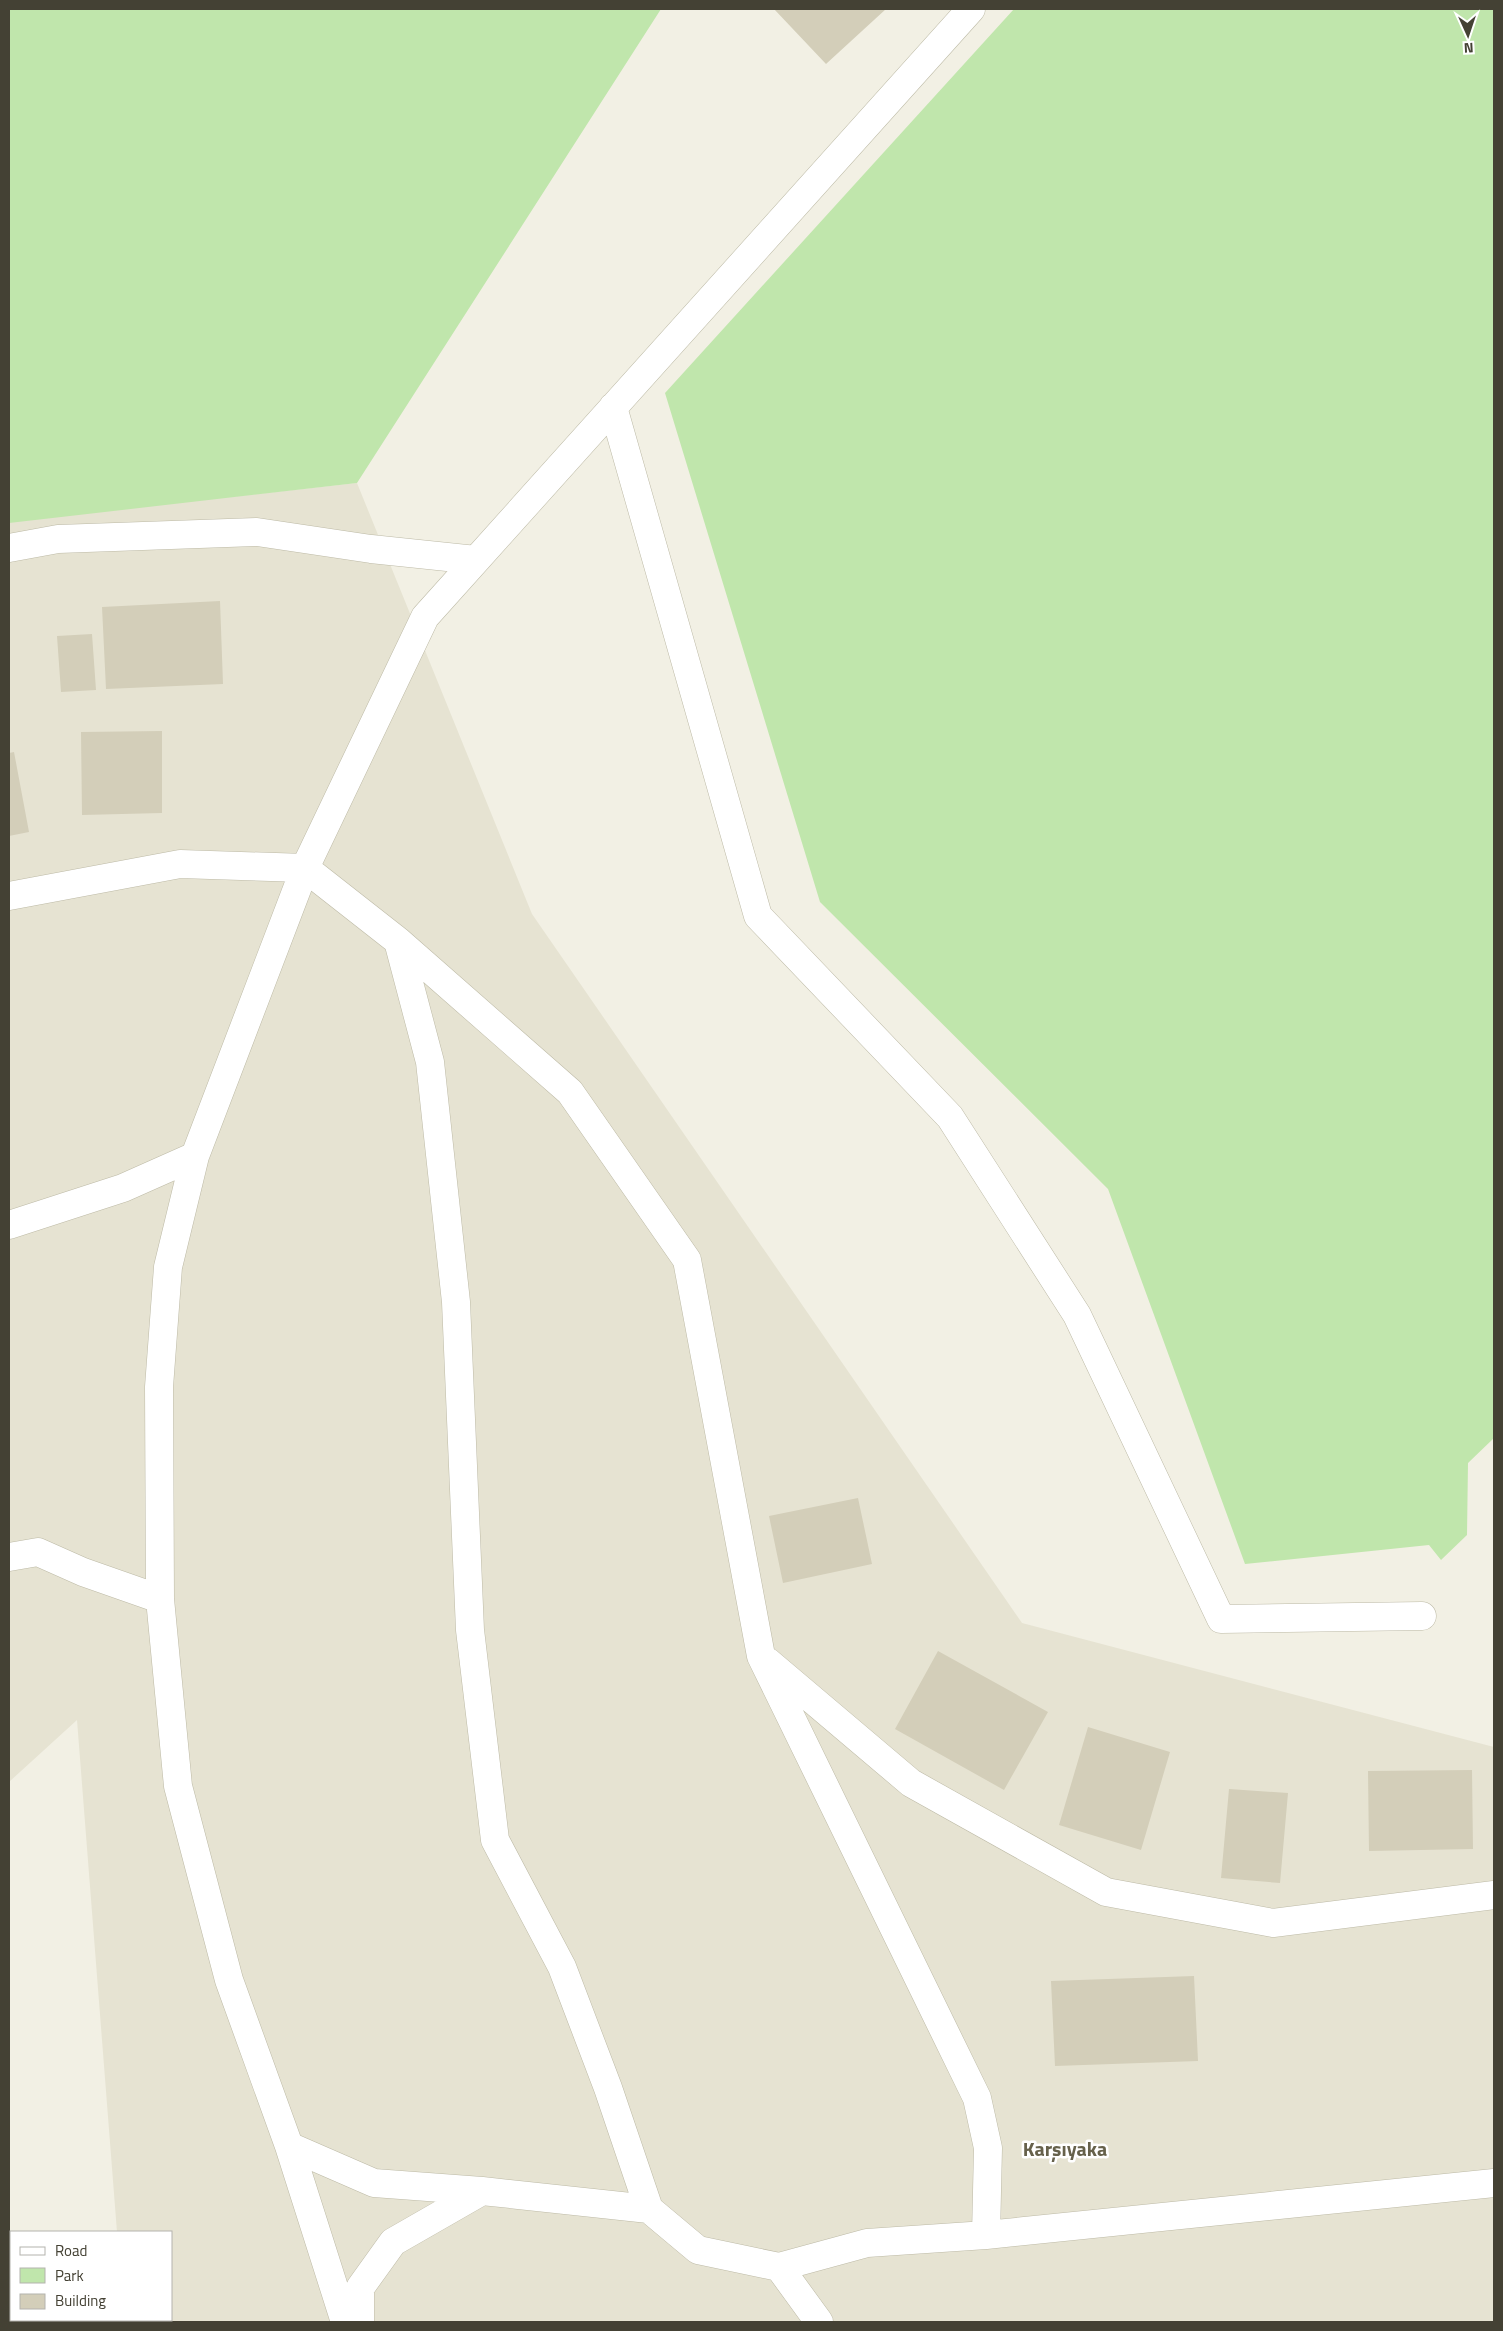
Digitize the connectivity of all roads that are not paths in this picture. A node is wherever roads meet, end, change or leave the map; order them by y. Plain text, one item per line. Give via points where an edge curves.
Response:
1 (971, 9) edge
2 (612, 407) junction
3 (9, 548) edge
4 (476, 560) junction
5 (305, 868) junction
6 (9, 896) edge
7 (398, 941) junction
8 (194, 1156) junction
9 (9, 1225) edge
10 (9, 1557) edge
11 (160, 1599) junction
12 (1422, 1616) dead end
13 (761, 1656) junction
14 (1494, 1894) edge
15 (289, 2146) junction
16 (1494, 2184) edge
17 (482, 2191) junction
18 (650, 2210) junction
19 (986, 2235) junction
20 (779, 2267) junction
21 (345, 2322) edge
22 (360, 2322) edge
23 (819, 2322) edge

1 - 2 street
2 - 4 street
2 - 12 street via 758,916 950,1117 1077,1315 1221,1619
3 - 4 street via 58,539 257,532
4 - 5 street via 425,617
5 - 6 street via 180,864
5 - 7 street
5 - 8 street
7 - 13 street via 570,1092 687,1260
7 - 18 street via 430,1062 434,1091 456,1302 470,1630 495,1840 562,1967
8 - 9 street via 123,1188
8 - 11 street via 168,1267 159,1387
10 - 11 street via 38,1552
11 - 15 street via 178,1786 229,1980
13 - 14 street via 911,1783 1106,1892 1274,1923
13 - 19 street via 977,2098 988,2148
15 - 17 street via 374,2183
15 - 21 street
16 - 19 street
17 - 18 street
17 - 22 street via 393,2242 360,2288
18 - 20 street via 698,2250
19 - 20 street via 867,2243
20 - 23 street

